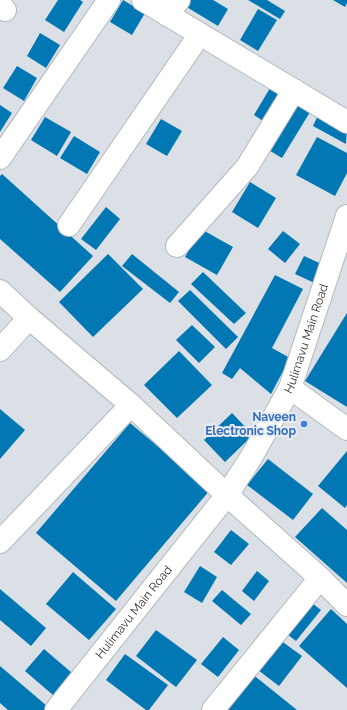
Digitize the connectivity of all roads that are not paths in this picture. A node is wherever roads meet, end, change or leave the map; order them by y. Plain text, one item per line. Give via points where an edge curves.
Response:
1 (109, 0) edge
2 (143, 0) edge
3 (173, 7) edge
4 (200, 34) junction
5 (294, 90) junction
6 (347, 122) edge
7 (0, 158) edge
8 (347, 216) edge
9 (68, 225) dead end
10 (177, 246) dead end
11 (0, 291) edge
12 (29, 318) junction
13 (0, 350) edge
14 (290, 388) junction
15 (131, 405) junction
16 (347, 429) edge
17 (226, 495) junction
18 (0, 542) edge
19 (320, 578) junction
20 (347, 605) edge
21 (56, 710) edge
22 (213, 710) edge

1 - 7 street
2 - 3 street
3 - 4 street
4 - 5 street
4 - 9 street
5 - 6 street
5 - 10 street via 247,166
8 - 14 street, Hulimavu Main Road
11 - 12 street
12 - 13 street
12 - 15 street
14 - 16 street
14 - 17 street, Hulimavu Main Road via 252,456
15 - 17 street
15 - 18 street
17 - 19 street
17 - 21 street, Hulimavu Main Road
19 - 20 street
19 - 22 street

